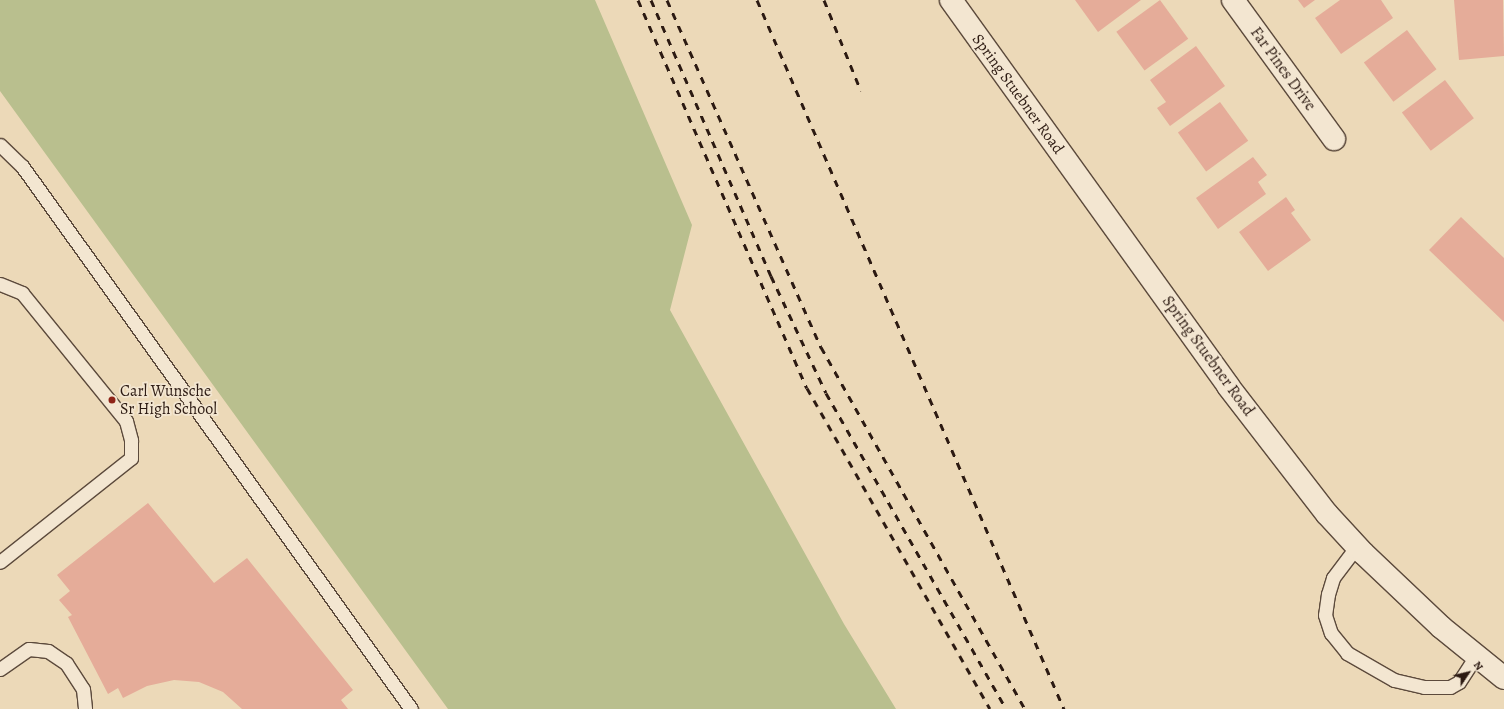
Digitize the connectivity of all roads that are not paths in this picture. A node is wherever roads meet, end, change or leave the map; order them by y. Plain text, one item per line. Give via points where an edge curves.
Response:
1 (951, 0) edge
2 (1233, 0) edge
3 (1334, 139) dead end
4 (0, 145) edge
5 (0, 284) edge
6 (1357, 546) junction
7 (0, 562) edge
8 (1476, 656) junction
9 (0, 669) edge
10 (1504, 678) edge
11 (85, 709) edge
12 (411, 709) edge

1 - 6 main road, Spring Stuebner Road via 1228,386 1327,514
2 - 3 main road, Far Pines Drive
4 - 12 lane via 26,173
5 - 7 lane via 22,293 126,420 131,440 130,458
6 - 8 main road, Spring Stuebner Road via 1441,627
6 - 8 lane via 1333,578 1325,615 1331,633 1347,653 1394,680 1424,687 1450,687 1458,682
8 - 10 main road, Spring Stuebner Road
9 - 11 lane via 29,649 48,651 66,663 83,689

